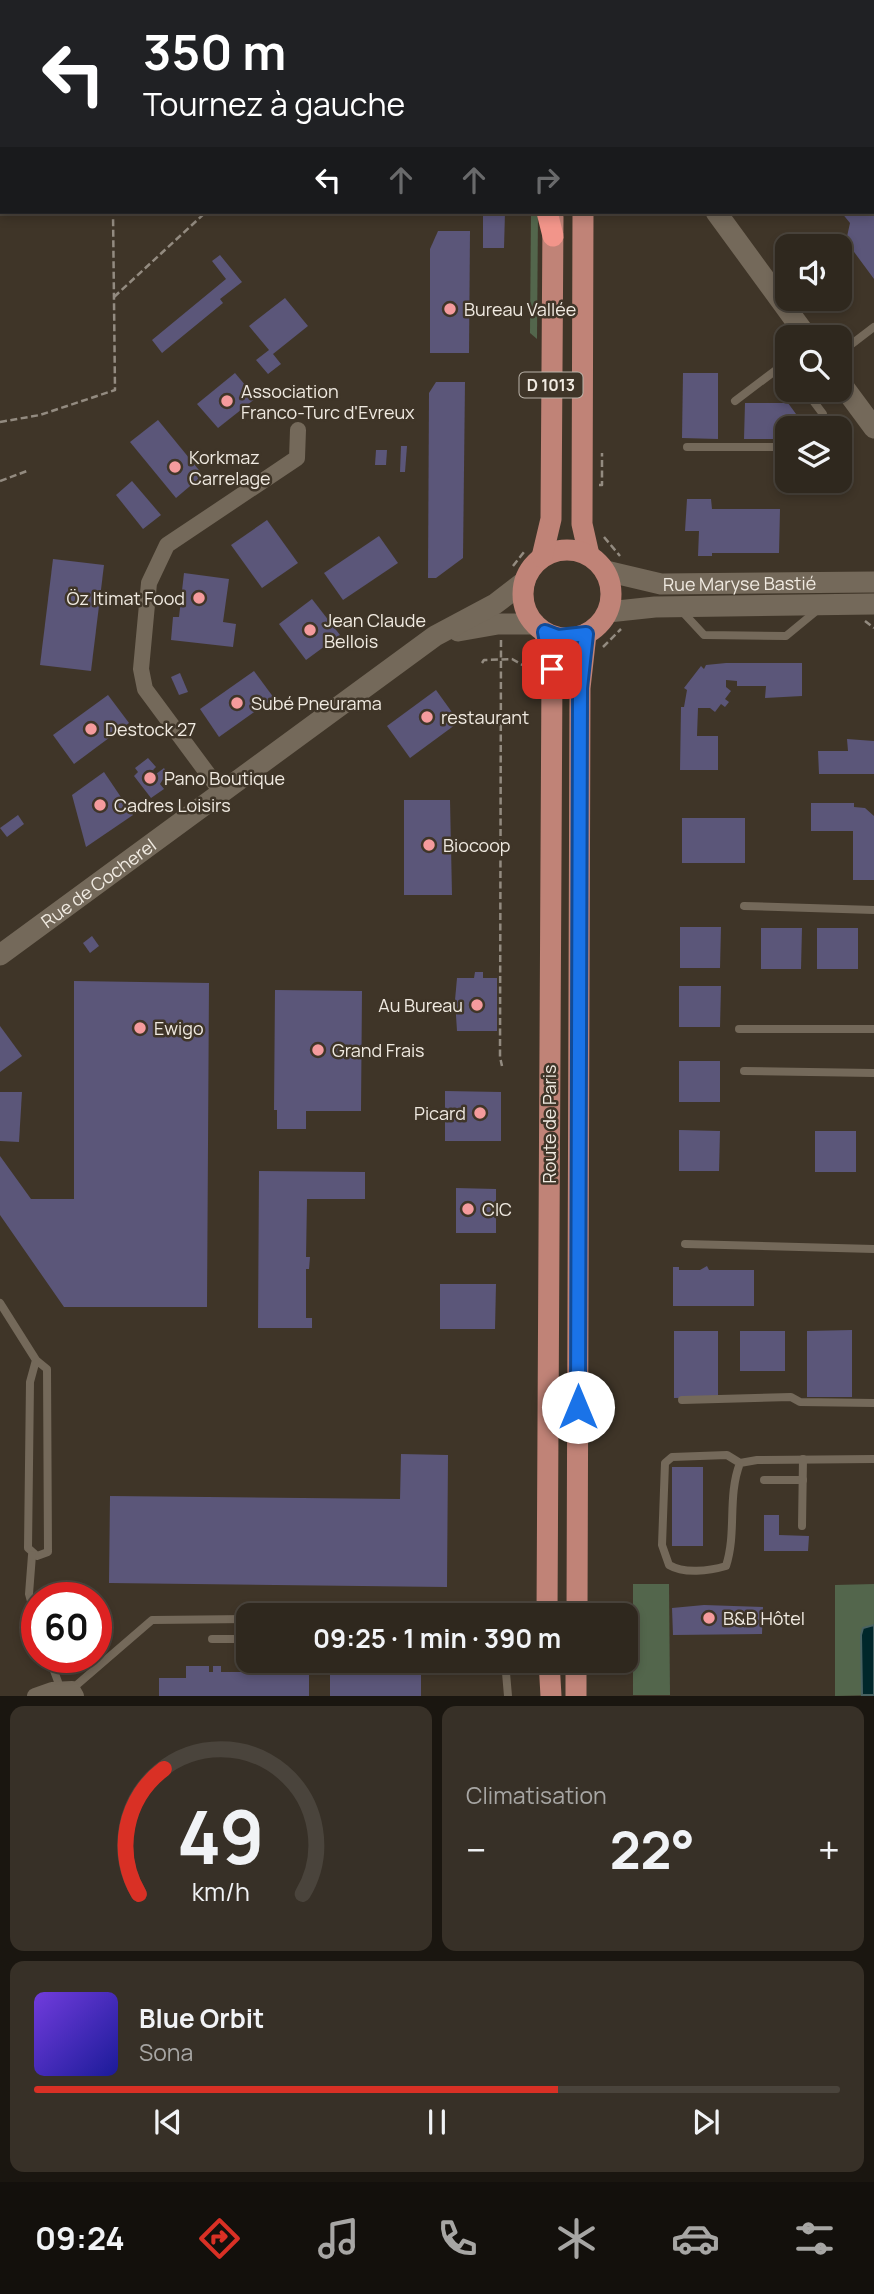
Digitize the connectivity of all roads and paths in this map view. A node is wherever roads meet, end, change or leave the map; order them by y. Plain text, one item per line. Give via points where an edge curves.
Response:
1 (113, 214) edge
2 (204, 214) edge
3 (547, 214) edge
4 (553, 214) edge
5 (583, 214) edge
6 (717, 214) edge
7 (552, 236) junction
8 (114, 297) junction
9 (799, 325) edge
10 (874, 327) edge
11 (852, 344) edge
12 (775, 373) edge
13 (852, 397) edge
14 (735, 401) dead end
15 (871, 420) edge
16 (0, 422) edge
17 (298, 430) dead end
18 (601, 447) dead end
19 (687, 447) dead end
20 (775, 447) edge
21 (27, 471) dead end
22 (0, 481) edge
23 (597, 485) dead end
24 (599, 529) dead end
25 (589, 555) junction
26 (542, 557) junction
27 (606, 572) junction
28 (637, 580) junction
29 (525, 581) junction
30 (874, 582) edge
31 (823, 604) junction
32 (874, 604) edge
33 (677, 606) junction
34 (608, 612) junction
35 (540, 628) junction
36 (502, 630) dead end
37 (586, 634) junction
38 (435, 636) junction
39 (501, 660) junction
40 (482, 663) dead end
41 (539, 673) dead end
42 (222, 793) junction
43 (744, 906) dead end
44 (874, 910) edge
45 (0, 955) edge
46 (739, 1029) dead end
47 (874, 1029) edge
48 (502, 1066) dead end
49 (744, 1071) dead end
50 (874, 1073) edge
51 (685, 1244) dead end
52 (874, 1249) edge
53 (0, 1303) edge
54 (36, 1360) junction
55 (682, 1399) dead end
56 (874, 1403) edge
57 (803, 1459) junction
58 (874, 1460) edge
59 (740, 1463) junction
60 (764, 1480) dead end
61 (803, 1480) junction
62 (802, 1526) dead end
63 (32, 1555) junction
64 (30, 1582) edge
65 (547, 1603) edge
66 (577, 1603) edge
67 (236, 1619) edge
68 (212, 1639) dead end
69 (236, 1639) edge
70 (59, 1673) edge
71 (506, 1673) edge
72 (548, 1673) edge
73 (576, 1673) edge
74 (70, 1691) edge
75 (35, 1696) edge
76 (508, 1696) edge
77 (549, 1696) edge
78 (576, 1696) edge

1 - 8 path
2 - 8 path
3 - 7 highway
4 - 7 main road, D 1013
5 - 25 main road, D 1013 via 582,524
6 - 9 street
7 - 26 main road, D 1013 via 551,519
8 - 16 path via 115,390 40,415
10 - 11 lane
12 - 14 lane
13 - 15 street
17 - 42 street via 297,458 167,545 149,583 141,669 145,689
18 - 23 path via 602,485
19 - 20 lane
21 - 22 path
24 - 28 path via 619,555 629,563 639,563
25 - 26 main road via 565,549
25 - 27 main road
26 - 29 main road
27 - 28 street, Rue Maryse Bastié
27 - 34 main road via 611,592
28 - 30 street, Rue Maryse Bastié via 661,584
29 - 35 main road via 524,604
29 - 38 street, Rue de Cocherel via 495,604
31 - 32 street, Rue Maryse Bastié
31 - 33 street, Rue Maryse Bastié
31 - 33 lane via 786,636 704,635
33 - 34 street, Rue Maryse Bastié
34 - 37 main road
35 - 37 main road via 558,637
35 - 38 street, Rue de Cocherel via 481,625
35 - 65 main road, Route de Paris via 552,669
36 - 39 path
37 - 66 main road, Route de Paris via 580,688
38 - 42 street, Rue de Cocherel
39 - 40 path
39 - 41 path via 512,659
39 - 48 path
42 - 45 street, Rue de Cocherel
43 - 44 lane
46 - 47 lane
49 - 50 lane
51 - 52 lane
53 - 54 lane
54 - 63 lane via 30,1382 28,1548
54 - 63 lane via 47,1368 48,1552
55 - 56 lane via 790,1397 800,1402
57 - 58 lane
57 - 59 lane
57 - 61 lane
59 - 59 lane via 727,1455 672,1457 663,1472 662,1545 669,1565 712,1570 726,1566 732,1549 732,1483
60 - 61 lane
61 - 62 lane
63 - 64 lane
67 - 74 lane via 152,1620
68 - 69 lane
70 - 74 lane
71 - 76 lane
72 - 77 main road
73 - 78 main road
74 - 75 street

